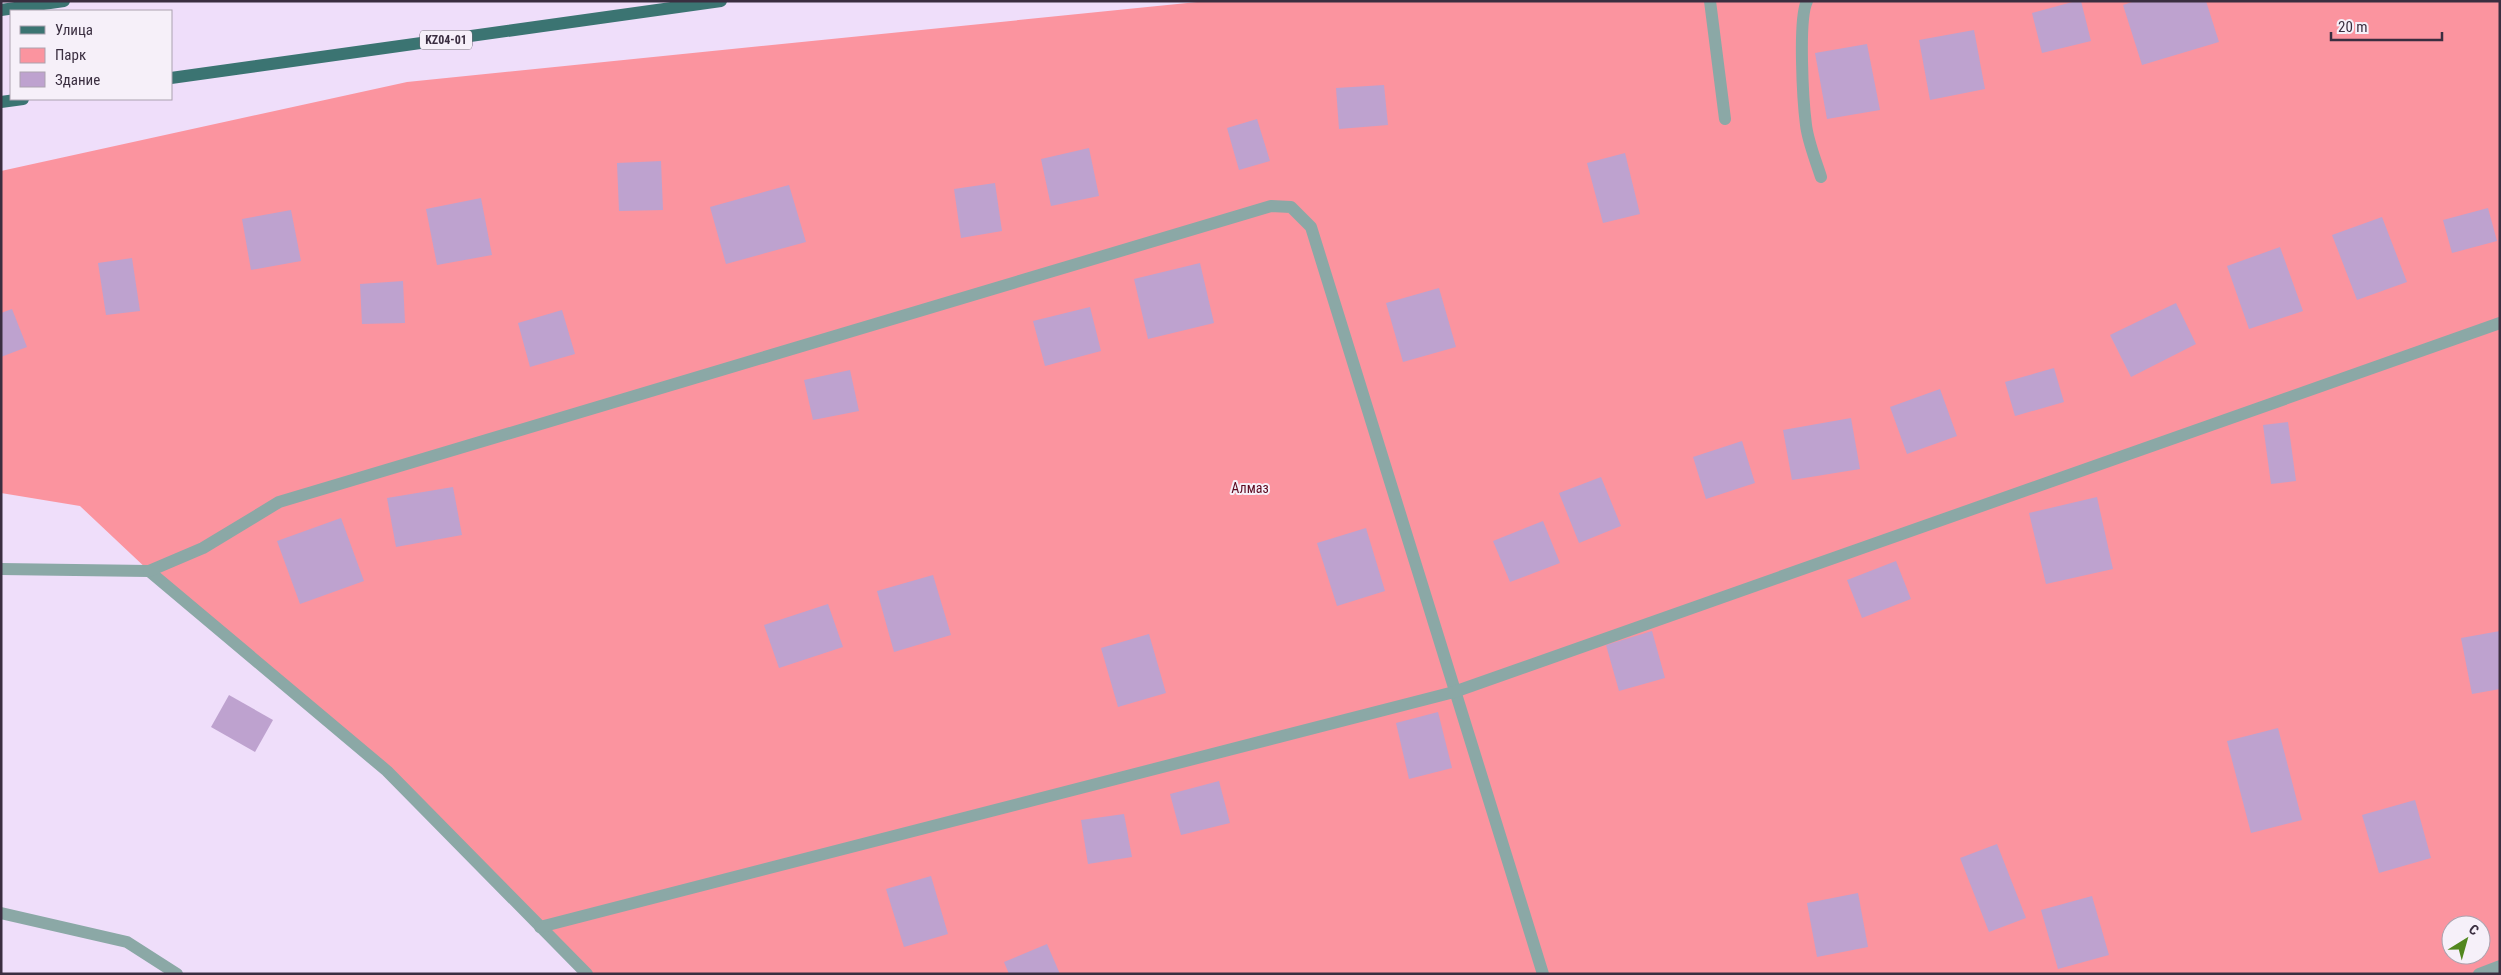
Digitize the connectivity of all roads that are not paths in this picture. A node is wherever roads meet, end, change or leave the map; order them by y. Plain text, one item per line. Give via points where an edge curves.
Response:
1 (64, 1) edge
2 (721, 1) edge
3 (1807, 1) edge
4 (1714, 2) edge
5 (1, 10) edge
6 (172, 78) edge
7 (16, 100) edge
8 (1, 102) edge
9 (1725, 120) dead end
10 (1821, 177) dead end
11 (2500, 323) edge
12 (1, 568) edge
13 (149, 571) junction
14 (1454, 692) junction
15 (1, 913) edge
16 (540, 927) junction
17 (2500, 966) edge
18 (176, 974) edge
19 (588, 974) edge
20 (1543, 974) edge
21 (2479, 974) edge

1 - 5 main road
2 - 6 main road, KZ04-01
3 - 10 street via 1801,28 1806,126
4 - 9 street
7 - 8 main road
11 - 14 street
12 - 13 street
13 - 14 street via 203,548 279,502 1271,206 1291,207 1311,226
13 - 16 street via 386,771
14 - 16 street
14 - 20 street
15 - 18 street via 127,942
16 - 19 street
17 - 21 street

